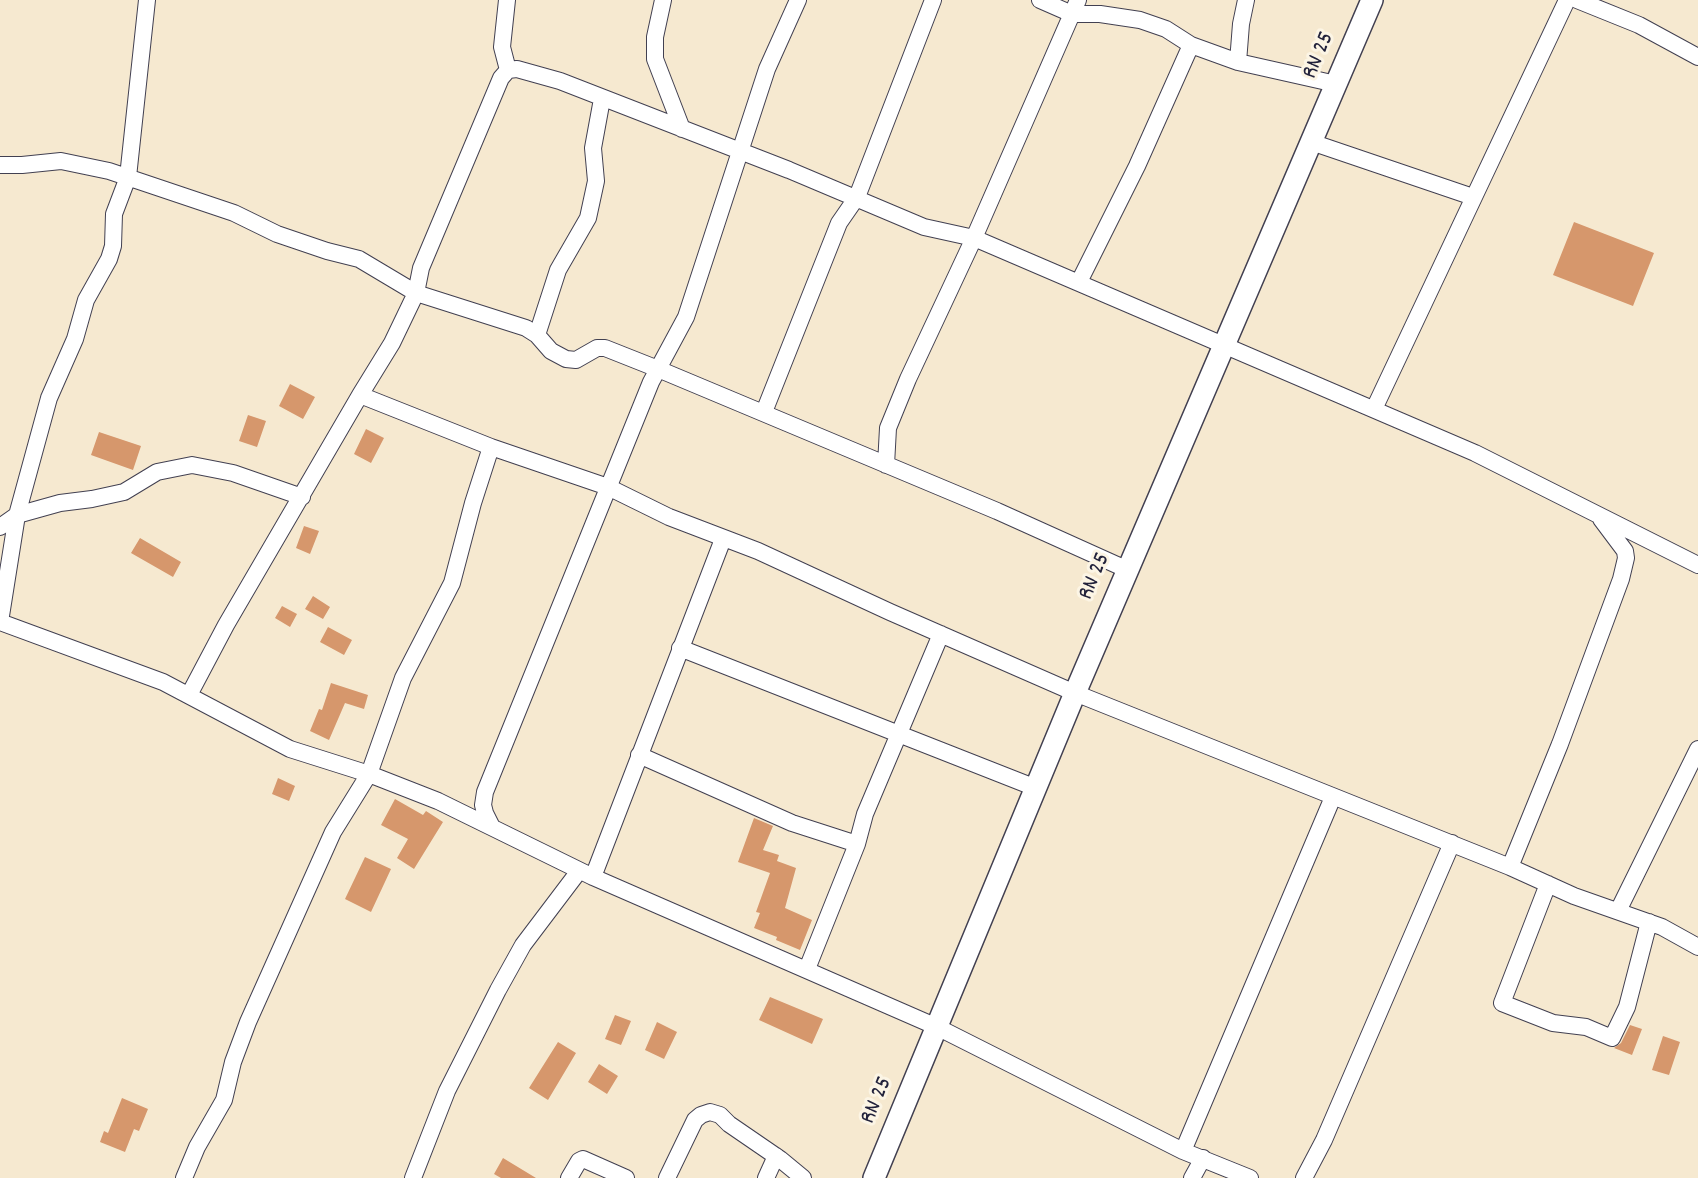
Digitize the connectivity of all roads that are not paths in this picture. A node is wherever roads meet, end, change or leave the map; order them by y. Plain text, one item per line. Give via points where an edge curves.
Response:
1 (147, 0) edge
2 (507, 0) edge
3 (663, 0) edge
4 (797, 0) edge
5 (933, 0) edge
6 (1040, 0) edge
7 (1246, 0) edge
8 (1372, 0) edge
9 (1567, 0) edge
10 (1577, 0) edge
11 (1075, 7) edge
12 (1191, 45) junction
13 (1698, 57) edge
14 (1238, 62) junction
15 (508, 70) junction
16 (1336, 84) junction
17 (602, 99) junction
18 (682, 129) junction
19 (1311, 142) junction
20 (741, 152) junction
21 (0, 165) edge
22 (128, 177) junction
23 (857, 197) junction
24 (1474, 197) junction
25 (974, 238) junction
26 (1079, 282) junction
27 (416, 293) junction
28 (537, 335) junction
29 (1223, 346) junction
30 (658, 369) junction
31 (360, 395) junction
32 (1374, 409) junction
33 (764, 412) junction
34 (491, 447) junction
35 (886, 465) junction
36 (608, 487) junction
37 (302, 496) junction
38 (1597, 514) junction
39 (17, 515) junction
40 (0, 527) edge
41 (723, 539) junction
42 (1695, 558) edge
43 (1128, 570) junction
44 (0, 622) edge
45 (941, 634) junction
46 (680, 648) junction
47 (1075, 692) junction
48 (189, 695) junction
49 (899, 734) junction
50 (1698, 749) edge
51 (639, 755) junction
52 (369, 774) junction
53 (1035, 788) junction
54 (1333, 797) junction
55 (492, 827) junction
56 (1452, 843) junction
57 (857, 844) junction
58 (1510, 867) junction
59 (586, 874) junction
60 (1548, 884) junction
61 (1618, 911) junction
62 (1648, 922) junction
63 (1698, 947) edge
64 (807, 969) junction
65 (937, 1027) junction
66 (1183, 1151) junction
67 (776, 1156) junction
68 (1203, 1158) junction
69 (184, 1178) edge
70 (412, 1178) edge
71 (569, 1178) edge
72 (626, 1178) edge
73 (667, 1178) edge
74 (766, 1178) edge
75 (803, 1178) edge
76 (874, 1178) edge
77 (1192, 1178) edge
78 (1251, 1178) edge
79 (1304, 1178) edge

1 - 22 street
2 - 15 street via 502,47
3 - 18 street via 655,59
4 - 20 street
5 - 23 street
6 - 11 street
7 - 14 street
8 - 16 main road, RN 25 / RN 25
9 - 24 street
10 - 13 street
11 - 12 street via 1140,20
11 - 25 street
12 - 14 street
12 - 26 street
14 - 16 street
15 - 17 street via 560,81
15 - 27 street via 421,268
16 - 19 main road, RN 25 / RN 25
17 - 18 street
17 - 28 street via 593,148 596,181 588,218 558,270
18 - 20 street
19 - 24 street
19 - 29 main road, RN 25 / RN 25
20 - 23 street
20 - 30 street via 686,317
21 - 22 street via 61,161
22 - 27 street via 359,260
22 - 39 street via 114,214 109,259 86,300 66,364 48,398
23 - 25 street via 924,227
23 - 33 street via 839,223
24 - 32 street
25 - 26 street
25 - 35 street via 888,428
26 - 29 street
27 - 28 street
27 - 31 street
28 - 30 street via 566,359 576,360 606,348
29 - 32 street
29 - 43 main road, RN 25 / RN 25
30 - 33 street
30 - 36 street
31 - 34 street
31 - 37 street
32 - 38 street
33 - 35 street
34 - 36 street
34 - 52 street via 453,583 403,678
35 - 43 street
36 - 41 street
36 - 55 street via 485,792 485,813
37 - 39 street via 192,465 157,472 124,492
37 - 48 street
38 - 42 street
38 - 58 street via 1625,551 1621,579
39 - 40 street
39 - 44 street
41 - 45 street
41 - 46 street
43 - 47 main road, RN 25 / RN 25
44 - 48 street
45 - 47 street
45 - 49 street
46 - 49 street
46 - 51 street
47 - 53 main road, RN 25 / RN 25
47 - 54 street
48 - 52 street via 290,749
49 - 53 street
49 - 57 street
50 - 61 street
51 - 57 street via 792,823
51 - 59 street
52 - 55 street
52 - 69 street via 333,832 248,1022 224,1100
53 - 65 main road, RN 25 / RN 25
54 - 56 street
54 - 66 street
55 - 59 street
56 - 58 street
56 - 79 street
57 - 64 street
58 - 60 street
59 - 64 street
59 - 70 street via 523,945 447,1091
60 - 61 street
60 - 62 street via 1502,1003 1553,1023 1586,1027 1612,1038 1627,1007
61 - 62 street
62 - 63 street
64 - 65 street
65 - 66 street
65 - 76 main road, RN 25 / RN 25
66 - 68 street
67 - 73 street via 710,1112 695,1120
67 - 74 street
67 - 75 street
68 - 77 street
68 - 78 street
71 - 72 street via 583,1159

